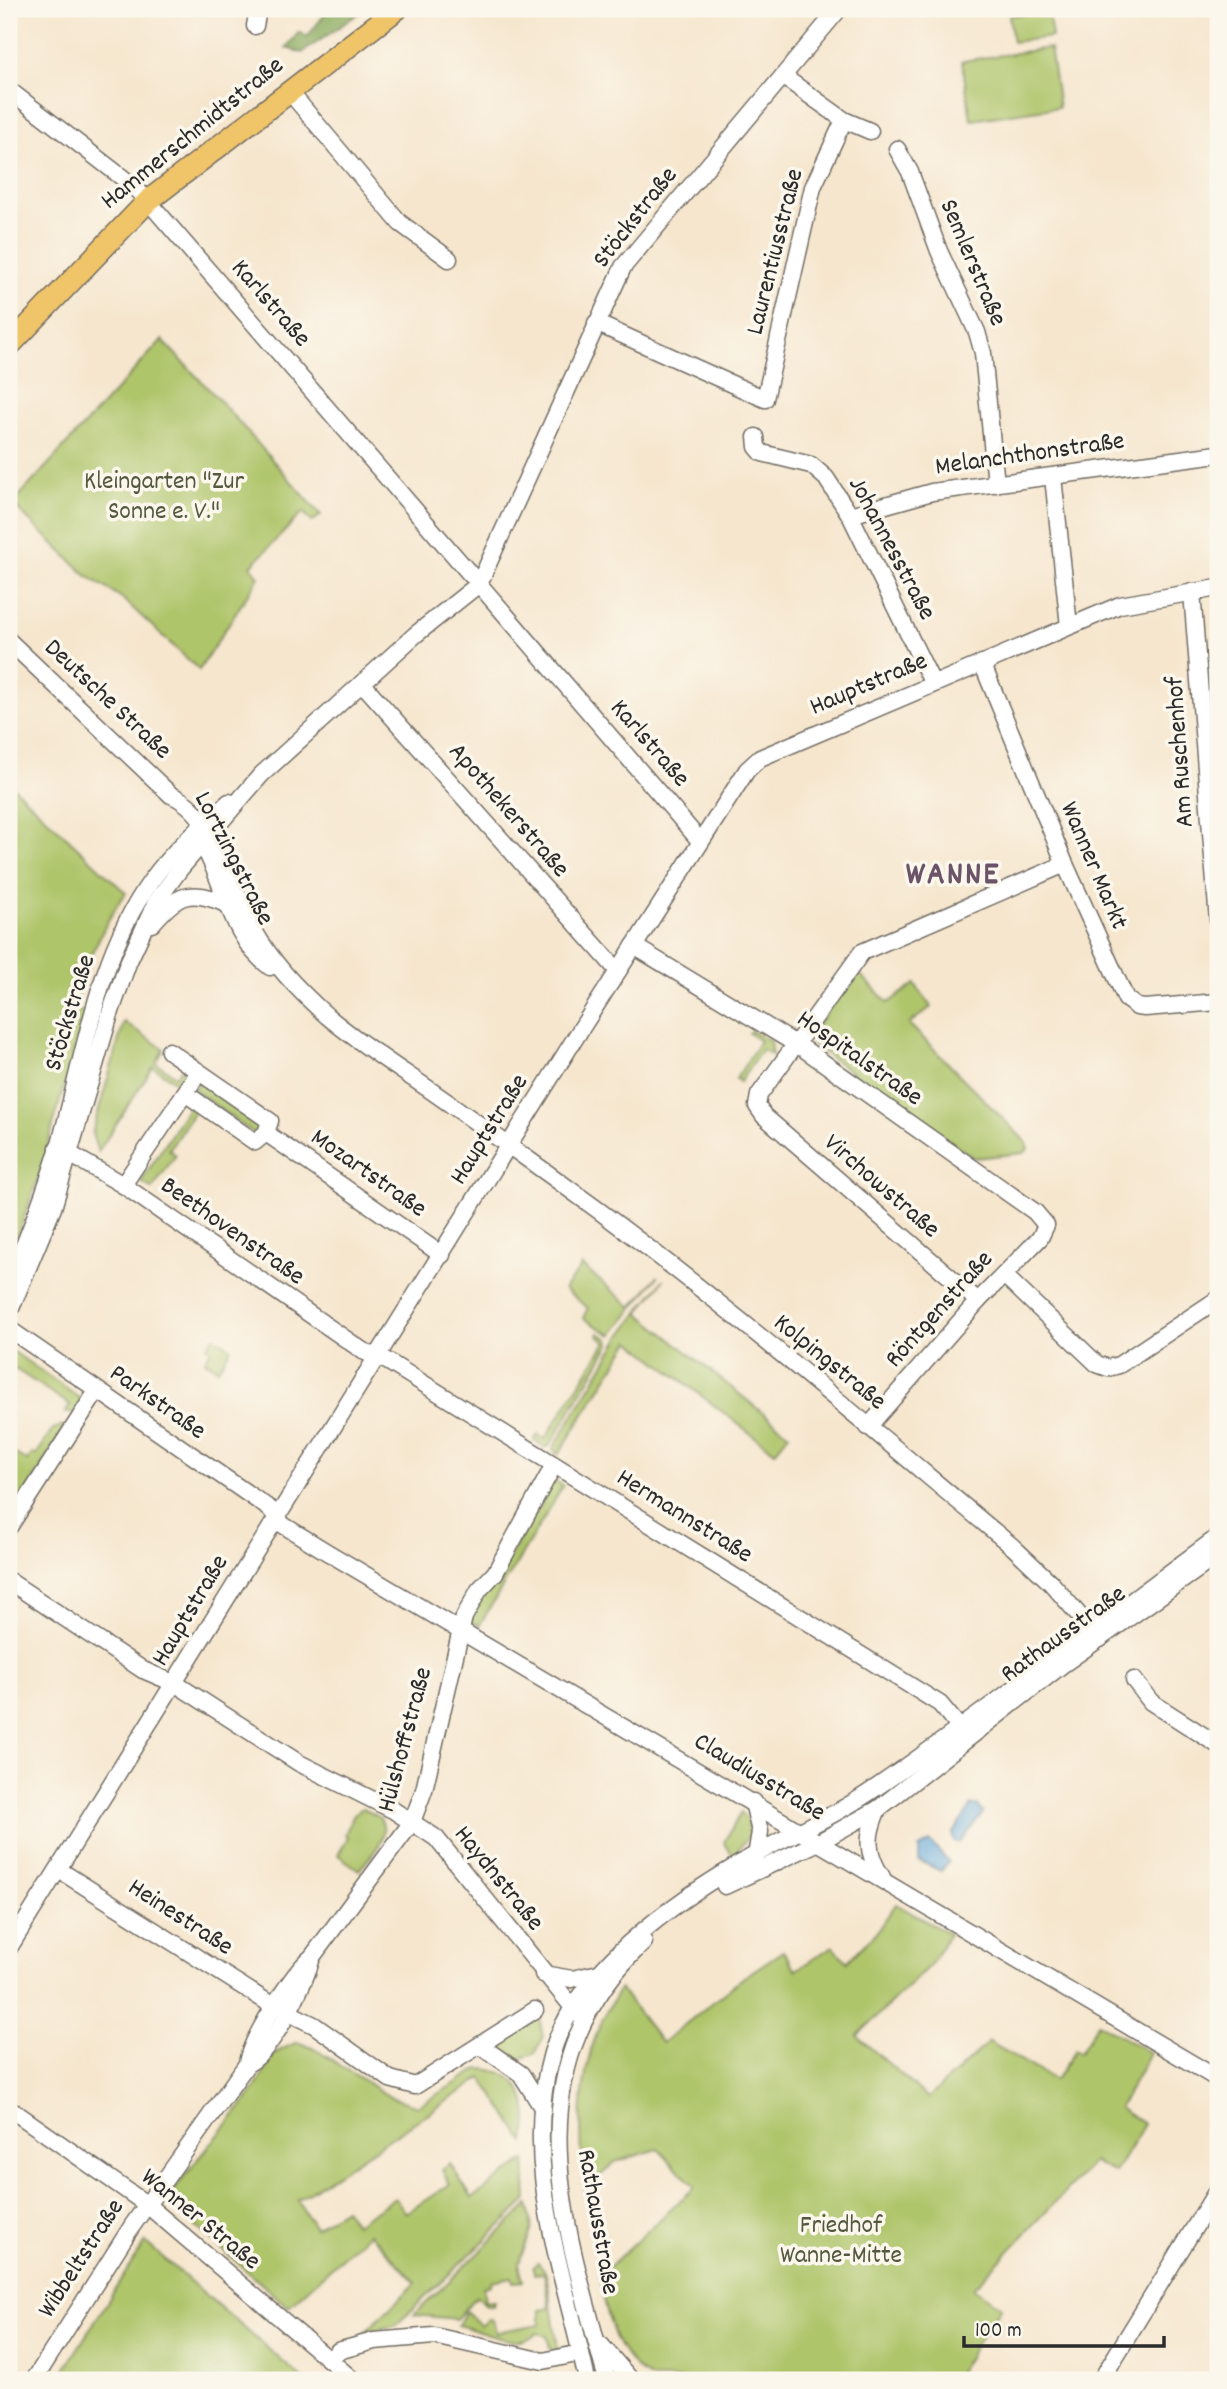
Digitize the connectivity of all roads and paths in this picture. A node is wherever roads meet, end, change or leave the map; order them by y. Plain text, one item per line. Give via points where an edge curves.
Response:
1 (258, 9) edge
2 (397, 9) edge
3 (839, 9) edge
4 (255, 26) dead end
5 (784, 77) junction
6 (9, 90) edge
7 (289, 91) junction
8 (844, 120) junction
9 (870, 131) dead end
10 (897, 149) dead end
11 (148, 201) junction
12 (449, 259) dead end
13 (596, 323) junction
14 (9, 346) edge
15 (756, 436) dead end
16 (1218, 454) edge
17 (1053, 478) junction
18 (996, 484) junction
19 (850, 515) junction
20 (475, 579) junction
21 (1218, 588) edge
22 (1192, 592) junction
23 (1069, 626) junction
24 (9, 641) edge
25 (982, 663) junction
26 (362, 683) junction
27 (933, 684) junction
28 (171, 794) joint
29 (203, 834) junction
30 (700, 841) junction
31 (1065, 864) junction
32 (226, 905) junction
33 (1218, 913) edge
34 (142, 931) junction
35 (634, 946) junction
36 (618, 971) junction
37 (283, 975) junction
38 (1218, 1002) edge
39 (795, 1043) junction
40 (169, 1051) dead end
41 (199, 1072) junction
42 (185, 1093) junction
43 (266, 1133) junction
44 (509, 1146) junction
45 (65, 1150) junction
46 (122, 1185) junction
47 (1046, 1225) joint
48 (442, 1255) junction
49 (1004, 1275) junction
50 (9, 1282) edge
51 (1218, 1299) edge
52 (978, 1301) junction
53 (9, 1313) edge
54 (9, 1329) edge
55 (377, 1357) junction
56 (97, 1391) junction
57 (868, 1426) junction
58 (554, 1465) junction
59 (277, 1518) junction
60 (9, 1527) edge
61 (1218, 1537) edge
62 (1218, 1555) edge
63 (9, 1581) edge
64 (460, 1631) junction
65 (1096, 1634) junction
66 (1134, 1680) dead end
67 (176, 1684) junction
68 (959, 1727) junction
69 (1218, 1745) edge
70 (943, 1761) junction
71 (753, 1802) junction
72 (878, 1809) junction
73 (412, 1822) junction
74 (802, 1831) junction
75 (819, 1842) junction
76 (756, 1856) junction
77 (59, 1870) junction
78 (884, 1879) junction
79 (9, 1948) edge
80 (599, 1973) junction
81 (543, 1974) junction
82 (281, 2010) junction
83 (535, 2010) dead end
84 (578, 2014) junction
85 (481, 2046) junction
86 (1218, 2078) edge
87 (9, 2108) edge
88 (543, 2109) junction
89 (1218, 2189) edge
90 (146, 2204) junction
91 (574, 2249) junction
92 (555, 2251) junction
93 (596, 2339) junction
94 (581, 2353) junction
95 (330, 2360) junction
96 (34, 2380) edge
97 (353, 2380) edge
98 (587, 2380) edge
99 (607, 2380) edge
100 (631, 2380) edge
101 (1101, 2380) edge

1 - 4 street
2 - 7 main road, Hammerschmidtstraße
3 - 5 street, Stöckstraße
5 - 8 street
5 - 13 street, Stöckstraße via 622,267
6 - 11 street, Karlstraße
7 - 11 main road, Hammerschmidtstraße
7 - 12 street via 400,223
8 - 9 street
8 - 13 street, Laurentiusstraße via 813,187 765,399
10 - 18 street, Semlerstraße via 977,332
11 - 14 main road, Hammerschmidtstraße
11 - 20 street, Karlstraße
13 - 20 street, Stöckstraße
15 - 19 street, Johannesstraße via 762,453 811,465 826,478
16 - 17 street, Melanchthonstraße
17 - 18 street, Melanchthonstraße
17 - 23 street
18 - 19 street, Melanchthonstraße via 932,492
19 - 27 street, Johannesstraße
20 - 26 street, Stöckstraße via 456,605 440,613
20 - 30 street, Karlstraße
21 - 22 street, Hauptstraße
22 - 23 street, Hauptstraße via 1120,605
22 - 33 street, Am Ruschenhof
23 - 25 street, Hauptstraße
24 - 28 street, Deutsche Straße
25 - 27 street, Hauptstraße
25 - 31 street, Wanner Markt
26 - 29 street, Stöckstraße
26 - 36 street, Apothekerstraße
27 - 30 street, Hauptstraße via 760,758 738,781
28 - 29 street, Lortzingstraße
29 - 32 street, Lortzingstraße
29 - 34 street, Stöckstraße
29 - 37 street, Lortzingstraße via 222,852 253,928
29 - 45 street, Stöckstraße via 150,882 122,933 95,1010
30 - 35 street, Hauptstraße
31 - 38 street, Wanner Markt via 1120,990 1131,1004
31 - 39 street via 867,947
32 - 34 street, Stöckstraße via 205,895 189,895 175,900
32 - 37 street, Lortzingstraße via 253,950
34 - 45 street, Stöckstraße
35 - 36 street, Hauptstraße
35 - 39 street, Hospitalstraße
36 - 44 street, Hauptstraße
37 - 44 street, Lortzingstraße via 336,1023
39 - 47 street, Hospitalstraße via 1035,1212
39 - 52 street, Virchowstraße via 759,1095 757,1106 764,1116
40 - 41 street
41 - 42 street
41 - 43 street, Mozartstraße via 270,1121
42 - 43 street, Mozartstraße via 255,1142
42 - 46 street
43 - 48 street, Mozartstraße
44 - 48 street, Hauptstraße
44 - 57 street, Kolpingstraße via 630,1235
45 - 46 street, Beethovenstraße
45 - 50 street, Stöckstraße
45 - 53 street, Stöckstraße via 53,1208
46 - 55 street, Beethovenstraße via 341,1337
47 - 49 street, Röntgenstraße via 1040,1238
48 - 55 street, Hauptstraße
49 - 51 street via 1097,1364 1108,1368
49 - 52 street, Röntgenstraße
52 - 57 street, Röntgenstraße
54 - 56 street, Parkstraße
55 - 58 street, Hermannstraße
55 - 59 street, Hauptstraße
56 - 59 street, Parkstraße
56 - 60 street
57 - 65 street, Kolpingstraße via 1013,1547
58 - 64 street, Hülshoffstraße via 495,1573 479,1590
58 - 68 street, Hermannstraße via 940,1704
59 - 64 street, Claudiusstraße
59 - 67 street, Hauptstraße
61 - 65 street, Rathausstraße
62 - 65 street, Rathausstraße
63 - 67 street, Haydnstraße via 144,1670
64 - 71 street, Claudiusstraße
64 - 73 street, Hülshoffstraße via 424,1790
65 - 68 street, Rathausstraße
65 - 70 street, Rathausstraße
66 - 69 street via 1151,1702
67 - 73 street, Haydnstraße via 299,1763
67 - 77 street, Hauptstraße
68 - 70 street, Rathausstraße via 956,1742
68 - 74 street, Rathausstraße via 876,1788
70 - 72 street, Rathausstraße
71 - 74 street, Claudiusstraße
71 - 76 street via 761,1832
72 - 75 street, Rathausstraße
72 - 78 street via 870,1827 868,1850
73 - 81 street, Haydnstraße via 444,1846
73 - 82 street, Hülshoffstraße via 312,1957 298,1968
74 - 75 street, Claudiusstraße
74 - 76 street, Rathausstraße
75 - 78 street, Claudiusstraße
75 - 84 street, Rathausstraße via 716,1891 668,1922
76 - 80 street, Rathausstraße via 636,1936
77 - 79 street, Hauptstraße
77 - 82 street, Heinestraße
78 - 86 street, Claudiusstraße
80 - 81 street via 572,1979
80 - 84 street, Rathausstraße
81 - 84 street, Haydnstraße
82 - 85 street, Heinestraße via 314,2025 397,2083 415,2087
82 - 90 street, Wibbeltstraße
83 - 85 street
84 - 88 street, Rathausstraße via 553,2049
84 - 91 street, Rathausstraße via 565,2064 558,2125 559,2167
85 - 88 street via 521,2074
87 - 90 street, Wanner Straße
88 - 92 street, Rathausstraße via 543,2179
89 - 101 street
90 - 95 street, Wanner Straße
90 - 96 street, Wibbeltstraße
91 - 92 street
91 - 93 street, Rathausstraße
92 - 94 street, Rathausstraße
93 - 99 street, Rathausstraße
93 - 100 street
94 - 95 street via 542,2361 424,2336 374,2341 338,2351
94 - 98 street, Rathausstraße
95 - 97 street, Wanner Straße

